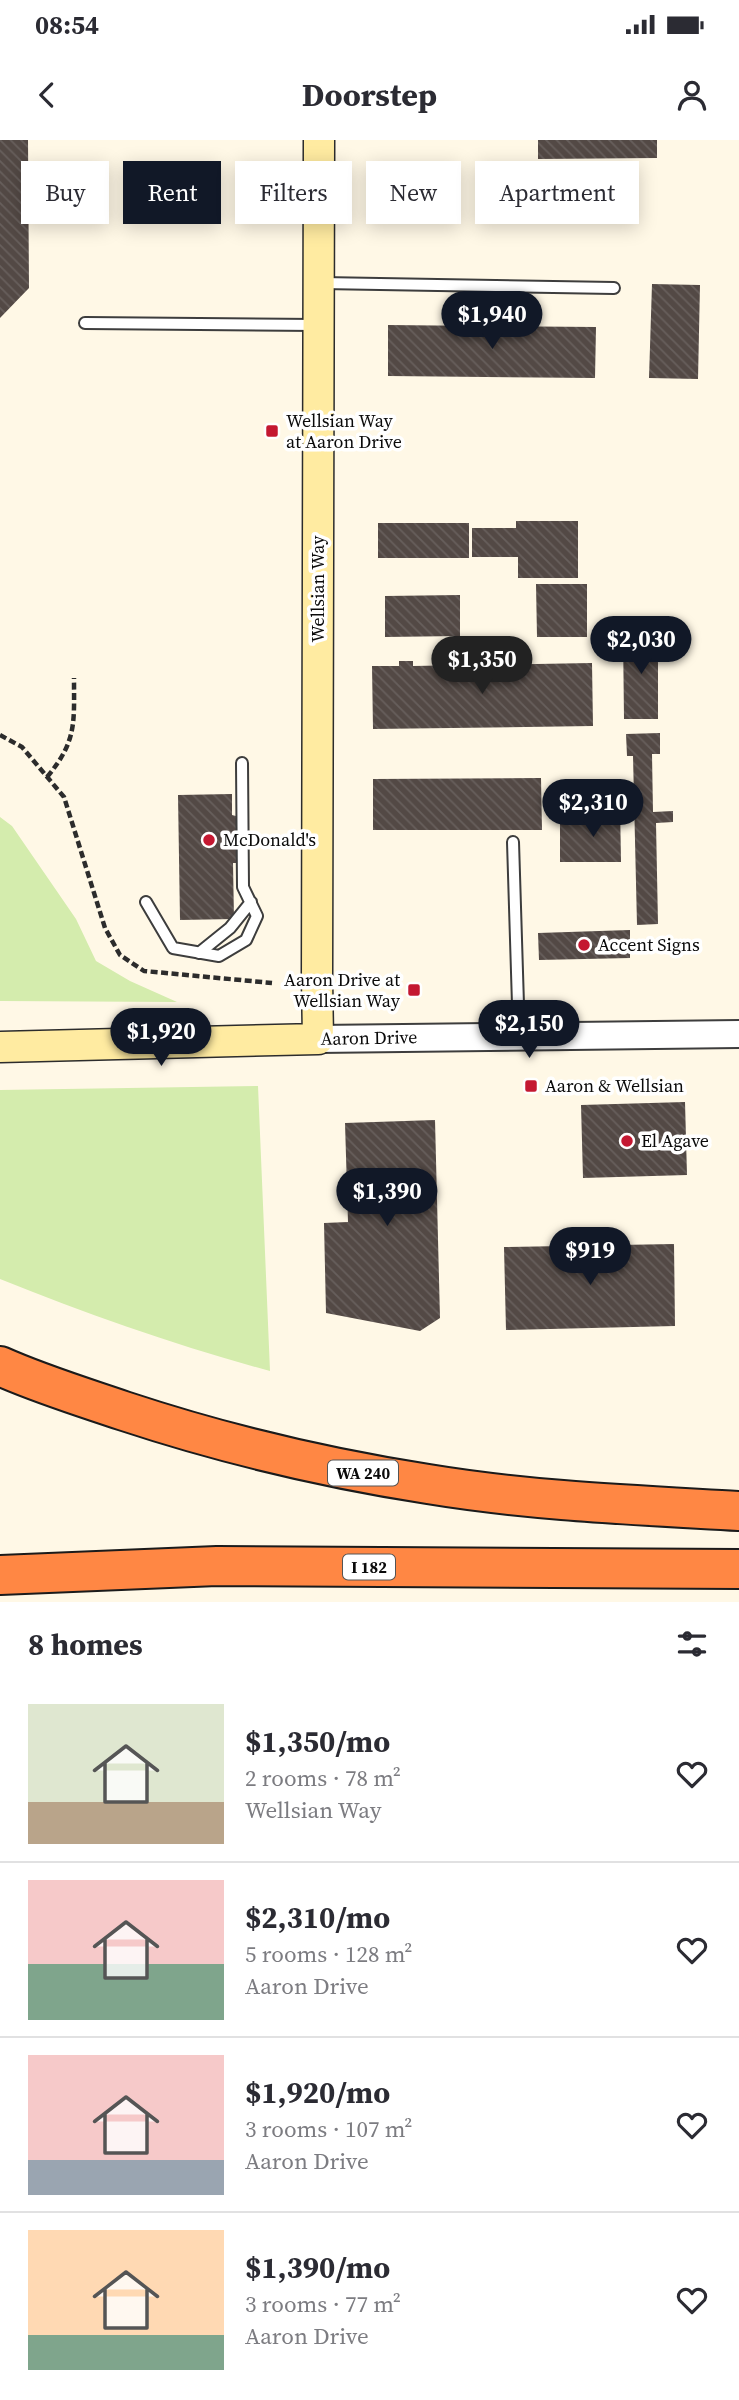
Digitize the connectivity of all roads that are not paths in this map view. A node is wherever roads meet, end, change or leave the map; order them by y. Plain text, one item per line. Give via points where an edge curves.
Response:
1 (319, 140) edge
2 (319, 283) junction
3 (614, 288) dead end
4 (85, 323) dead end
5 (318, 325) junction
6 (242, 763) dead end
7 (513, 842) dead end
8 (146, 902) dead end
9 (251, 902) junction
10 (199, 953) junction
11 (739, 1034) edge
12 (519, 1037) junction
13 (318, 1039) junction
14 (0, 1047) edge
15 (0, 1366) edge
16 (739, 1511) edge
17 (739, 1569) edge
18 (0, 1575) edge

1 - 2 main road, Wellsian Way
2 - 3 lane
2 - 5 main road, Wellsian Way
4 - 5 lane
5 - 13 main road, Wellsian Way
6 - 9 lane via 243,887
7 - 12 lane
8 - 10 lane via 173,948
9 - 10 lane via 230,928
9 - 10 lane via 257,916 246,940 219,956
11 - 12 street, Aaron Drive
12 - 13 street, Aaron Drive
13 - 14 main road, Aaron Drive
15 - 16 highway, WA 240 via 184,1431 349,1470 430,1485 580,1502
17 - 18 highway, I 182 via 218,1566

